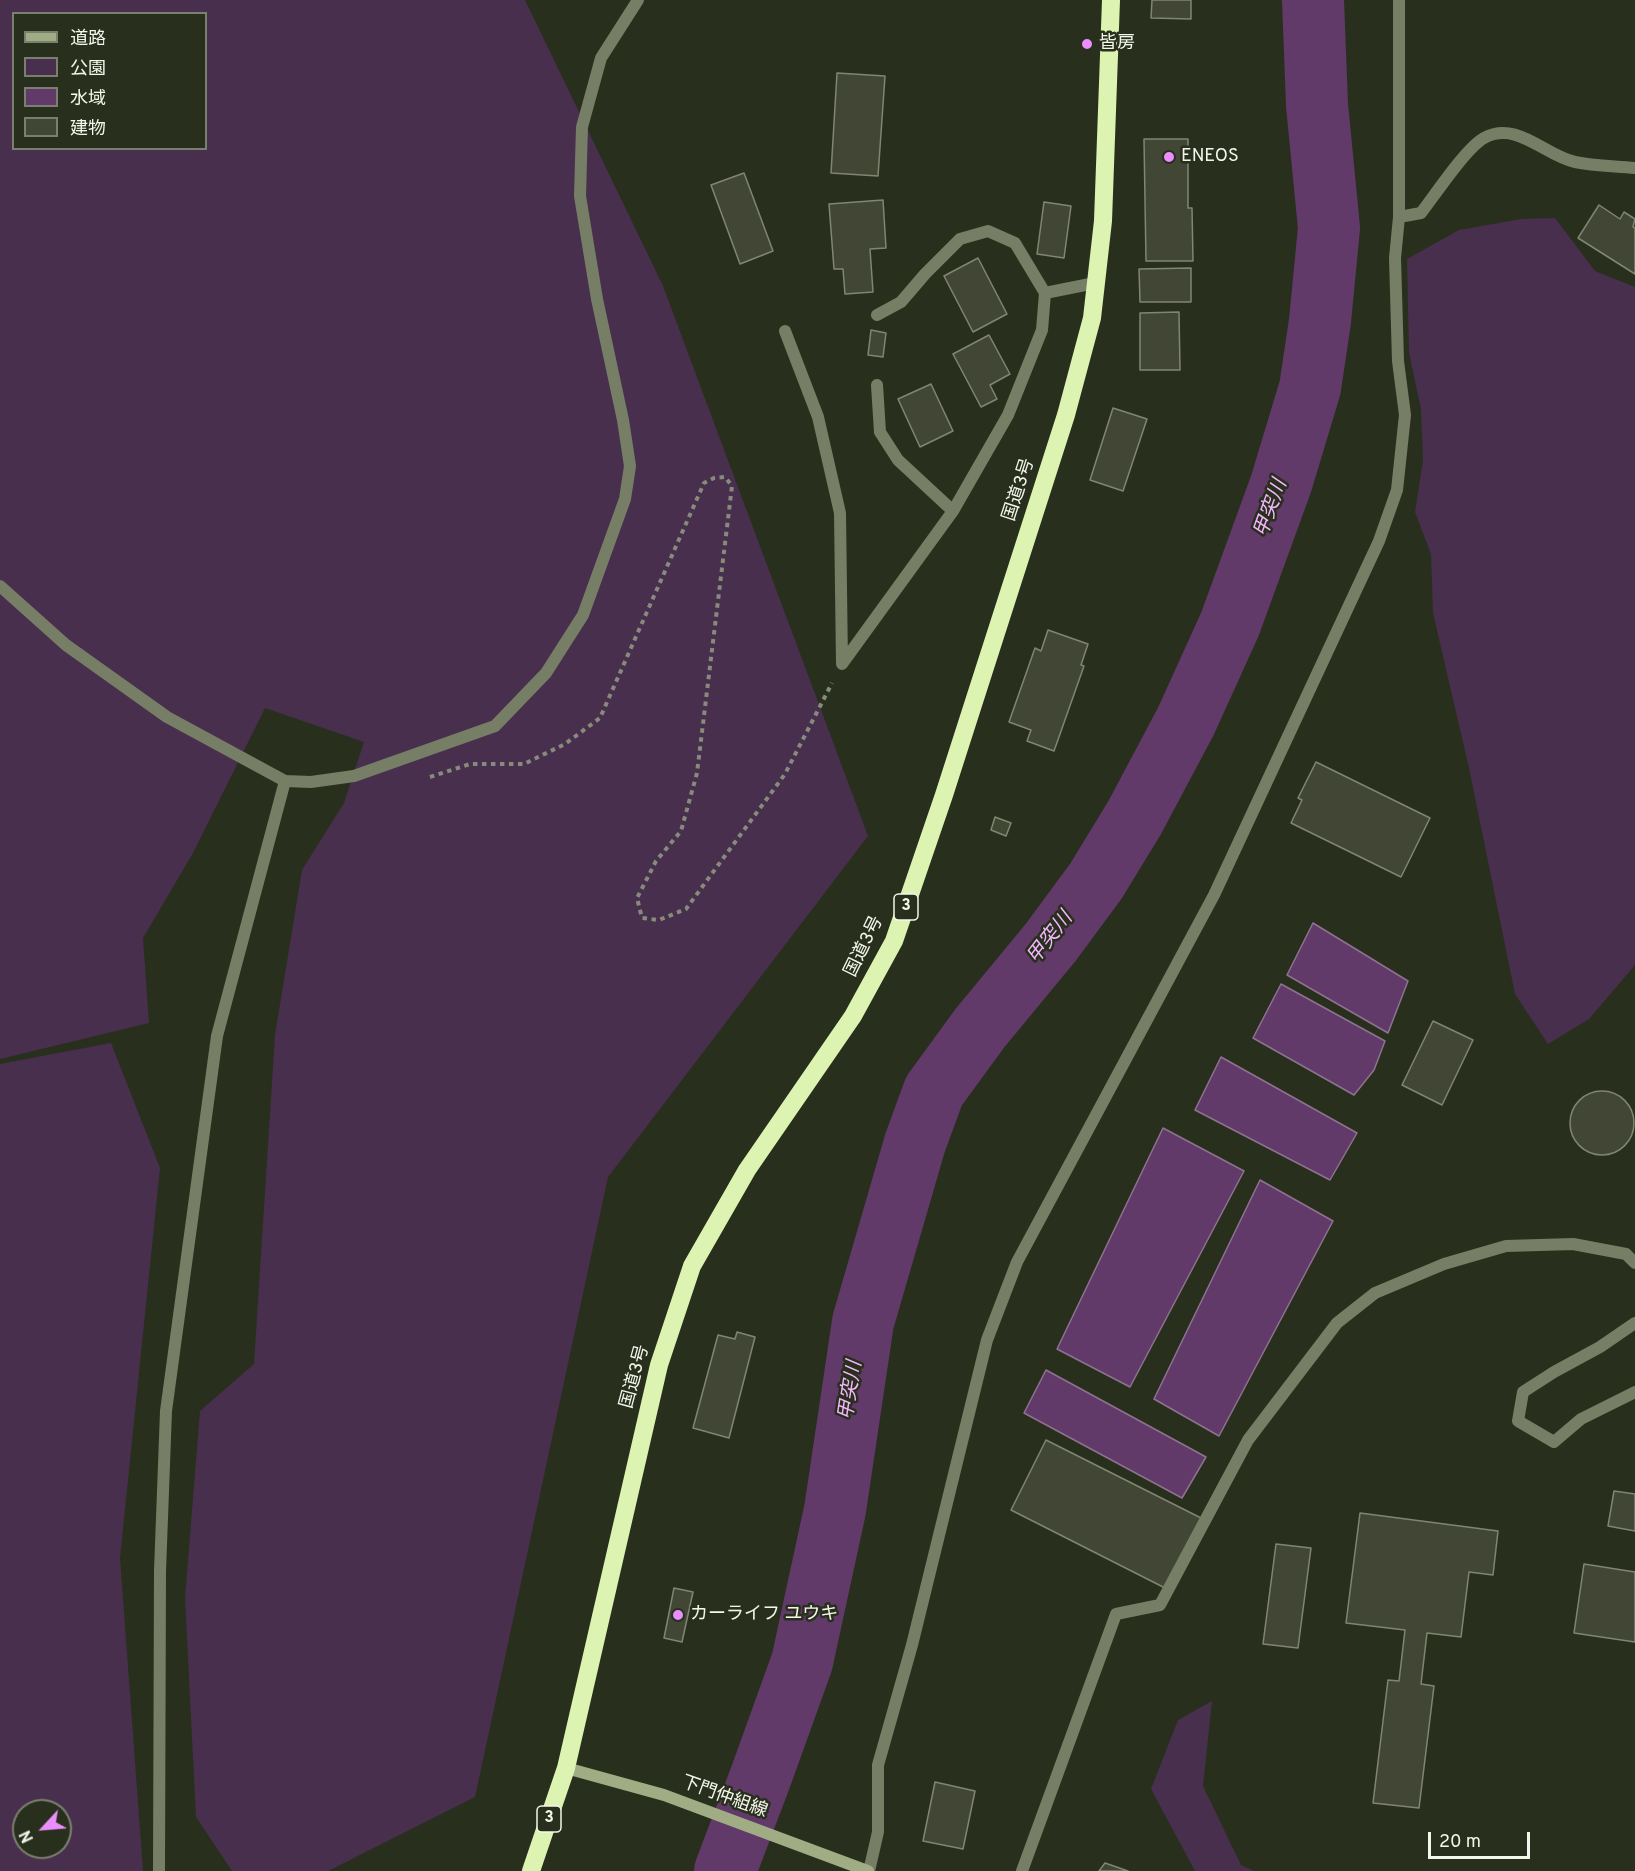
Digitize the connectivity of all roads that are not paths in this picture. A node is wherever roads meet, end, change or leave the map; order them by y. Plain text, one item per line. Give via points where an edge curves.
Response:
1 (638, 0) edge
2 (1111, 0) edge
3 (1399, 0) edge
4 (1635, 168) edge
5 (1400, 217) junction
6 (1095, 283) junction
7 (1046, 294) junction
8 (877, 315) dead end
9 (785, 331) dead end
10 (877, 385) dead end
11 (953, 511) junction
12 (0, 586) edge
13 (285, 781) junction
14 (1635, 1263) edge
15 (1635, 1323) edge
16 (1635, 1392) edge
17 (566, 1768) junction
18 (159, 1871) edge
19 (531, 1871) edge
20 (868, 1871) edge
21 (1022, 1871) edge

1 - 13 street via 601,58 582,127 580,196 630,466 625,500 583,615 546,673 495,726 354,776
2 - 6 highway, 国道3号 / 3 via 1103,221
3 - 5 street
4 - 5 street via 1573,162 1513,133 1498,134 1484,138 1470,151 1421,213
5 - 20 street via 1395,258 1398,362 1405,415 1397,490 1379,541 1214,895 1017,1262 987,1340 918,1622 878,1765 878,1832
6 - 7 street
6 - 17 highway, 国道3号 / 3 via 1092,318 1066,415 894,941 853,1016 747,1170 692,1266 659,1365
7 - 8 street via 1015,243 988,231 960,239 901,302
7 - 11 street via 1042,330 1008,415
9 - 11 street via 818,417 840,513 842,664
10 - 11 street via 880,432 898,460
12 - 13 street via 66,645 167,717
13 - 18 street via 217,1036 166,1411 160,1571
14 - 21 street via 1626,1254 1573,1244 1506,1246 1444,1264 1375,1293 1337,1323 1248,1440 1160,1605 1116,1614
15 - 16 street via 1523,1392 1518,1421 1554,1442 1581,1419
17 - 19 highway, 国道3号 / 3
17 - 20 street, 下門仲組線 via 664,1795

